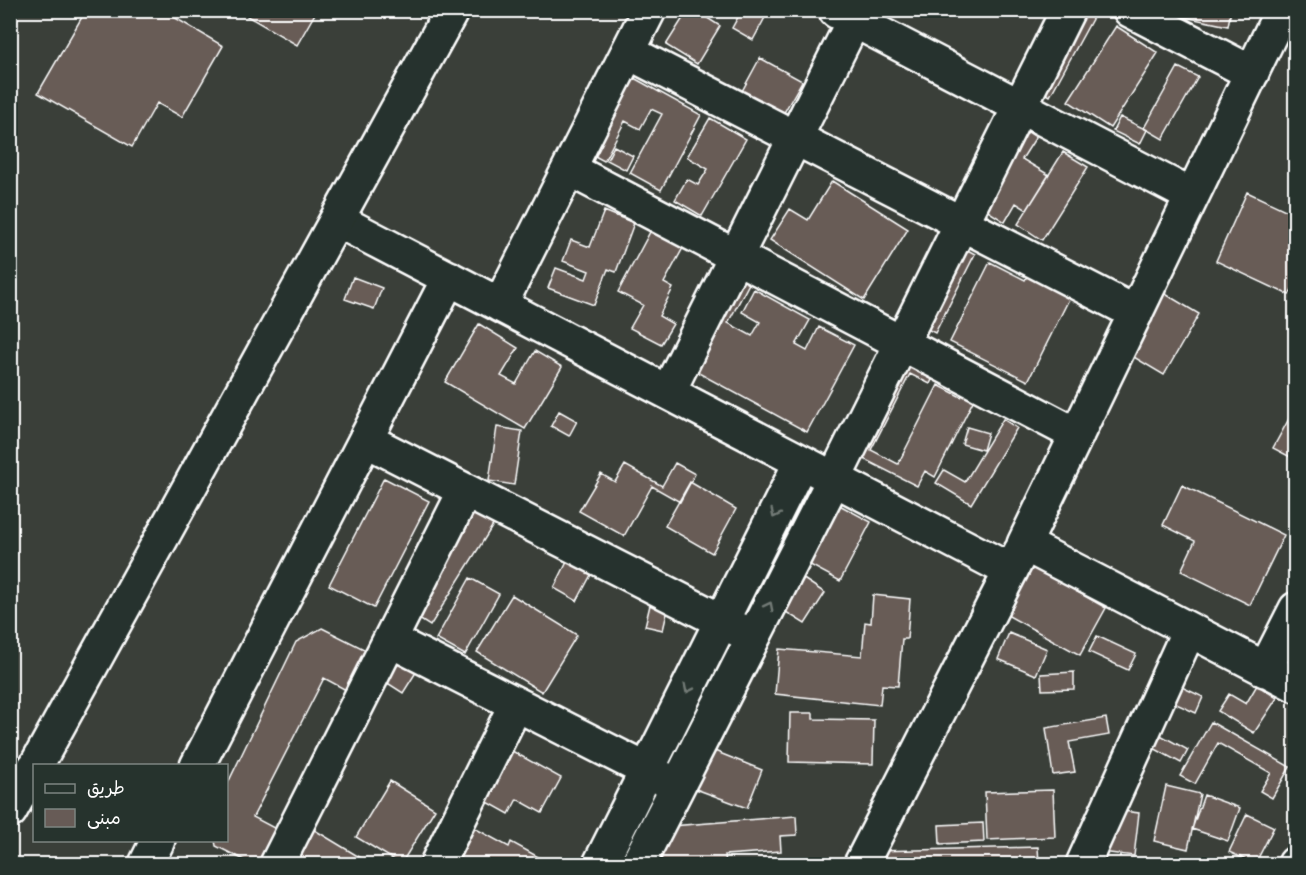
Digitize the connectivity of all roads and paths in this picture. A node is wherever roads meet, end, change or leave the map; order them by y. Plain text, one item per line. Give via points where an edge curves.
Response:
1 (452, 10) edge
2 (649, 10) edge
3 (1068, 10) edge
4 (1130, 10) edge
5 (1282, 10) edge
6 (849, 14) edge
7 (628, 52) junction
8 (1252, 73) junction
9 (1020, 107) junction
10 (795, 138) junction
11 (569, 169) junction
12 (1192, 196) junction
13 (337, 220) junction
14 (962, 223) junction
15 (736, 256) junction
16 (449, 278) junction
17 (500, 305) junction
18 (1136, 313) junction
19 (901, 343) junction
20 (668, 392) junction
21 (1077, 435) junction
22 (366, 440) junction
23 (801, 462) junction
24 (834, 478) junction
25 (465, 491) junction
26 (1017, 557) junction
27 (1296, 609) edge
28 (722, 621) junction
29 (1189, 630) junction
30 (753, 637) junction
31 (390, 640) junction
32 (1265, 670) junction
33 (1296, 685) edge
34 (516, 704) junction
35 (37, 764) edge
36 (198, 764) edge
37 (647, 770) junction
38 (33, 771) edge
39 (678, 786) junction
40 (10, 811) edge
41 (157, 842) edge
42 (146, 864) edge
43 (277, 864) edge
44 (437, 864) edge
45 (600, 864) edge
46 (638, 864) edge
47 (861, 864) edge
48 (1083, 864) edge

1 - 13 street
2 - 7 street
3 - 9 street
4 - 8 street
5 - 8 street
6 - 9 street
6 - 10 street
7 - 10 street
7 - 11 street
8 - 12 street
9 - 12 street
9 - 14 street
10 - 14 street
10 - 15 street
11 - 15 street
11 - 17 street
12 - 18 street
13 - 16 street
13 - 35 street
14 - 18 street
14 - 19 street
15 - 19 street
15 - 20 street
16 - 17 street
16 - 22 street
17 - 20 street
18 - 21 street
19 - 21 street
19 - 24 street
20 - 23 street
21 - 26 street
22 - 25 street
22 - 36 street
23 - 24 street
23 -> 28 street
24 - 26 street
30 -> 24 street
25 - 28 street
25 - 31 street
26 - 29 street
26 - 47 street
27 - 32 street
28 - 30 street
28 -> 37 street
29 - 32 street
29 - 48 street
30 - 39 street
31 - 34 street
31 - 43 street
32 - 33 street
34 - 37 street
34 - 44 street
37 - 39 street
37 - 45 street
38 - 40 street
39 - 46 street
41 - 42 street

